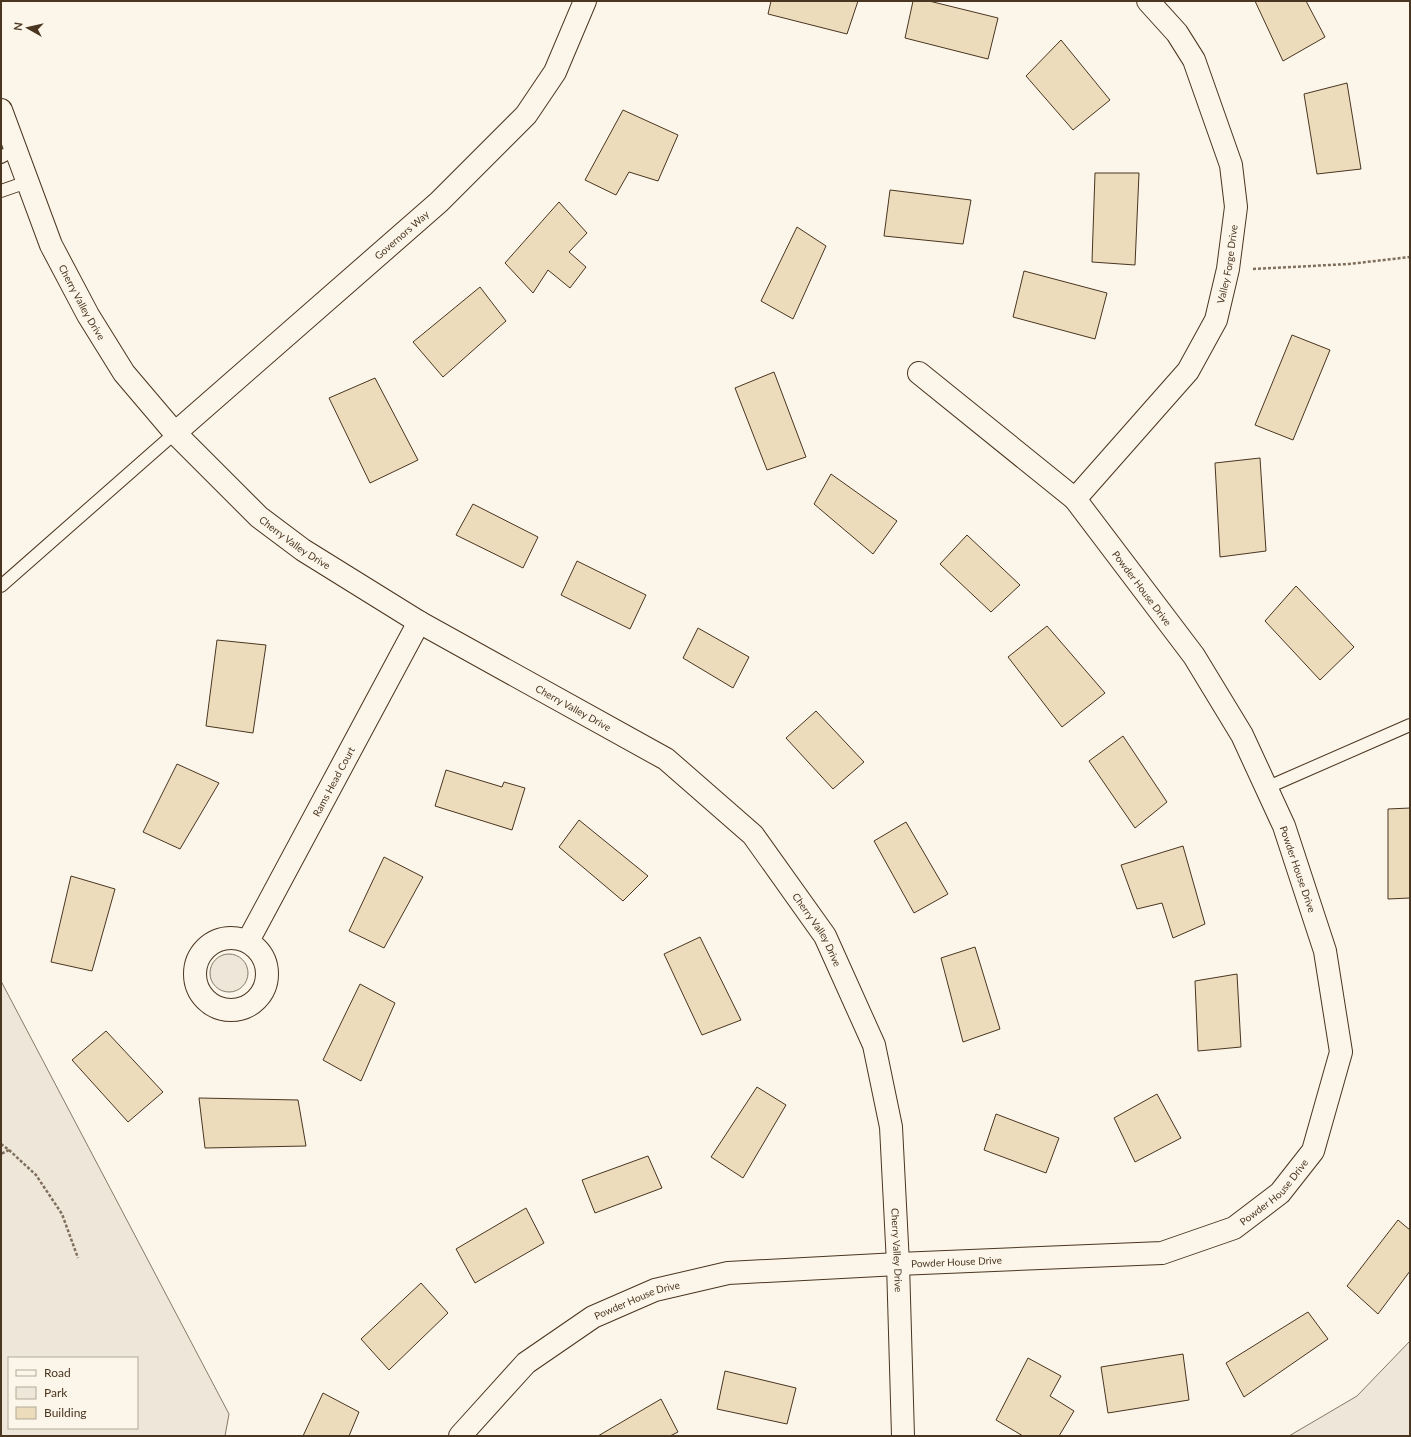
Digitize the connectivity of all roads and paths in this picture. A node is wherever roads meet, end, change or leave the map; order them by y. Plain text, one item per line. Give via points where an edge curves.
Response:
1 (585, 1) edge
2 (1148, 1) edge
3 (1, 110) edge
4 (8, 153) edge
5 (27, 182) junction
6 (1, 191) edge
7 (1410, 257) edge
8 (1228, 269) junction
9 (919, 373) dead end
10 (175, 433) junction
11 (1075, 499) junction
12 (1, 586) edge
13 (419, 622) junction
14 (1410, 725) edge
15 (1266, 788) junction
16 (248, 941) dead end
17 (1, 1144) edge
18 (9, 1150) junction
19 (1, 1154) edge
20 (78, 1258) dead end
21 (898, 1264) junction
22 (460, 1436) edge
23 (903, 1436) edge

1 - 10 street, Governors Way via 555,72 526,115 439,202
2 - 8 street, Valley Forge Drive via 1177,33 1194,60 1231,165 1236,207
3 - 4 street, Cherry Valley Drive
4 - 5 street, Cherry Valley Drive
5 - 6 lane
5 - 10 street, Cherry Valley Drive via 51,245 88,315 124,373
7 - 8 path via 1349,264
8 - 11 street, Valley Forge Drive via 1216,320 1188,371
9 - 11 street, Powder House Drive
10 - 12 lane
10 - 13 street, Cherry Valley Drive via 265,522 303,550
11 - 15 street, Powder House Drive via 1194,656 1242,735
13 - 16 street, Rams Head Court
13 - 21 street, Cherry Valley Drive via 666,759 753,835 825,936 874,1045 891,1127
14 - 15 lane
15 - 21 street, Powder House Drive via 1284,826 1325,951 1341,1052 1312,1151 1285,1187 1234,1228 1162,1254
17 - 18 path
18 - 19 path
18 - 20 path via 36,1175 62,1214
21 - 22 street, Powder House Drive via 728,1272 655,1290 593,1317 526,1363
21 - 23 street, Cherry Valley Drive

